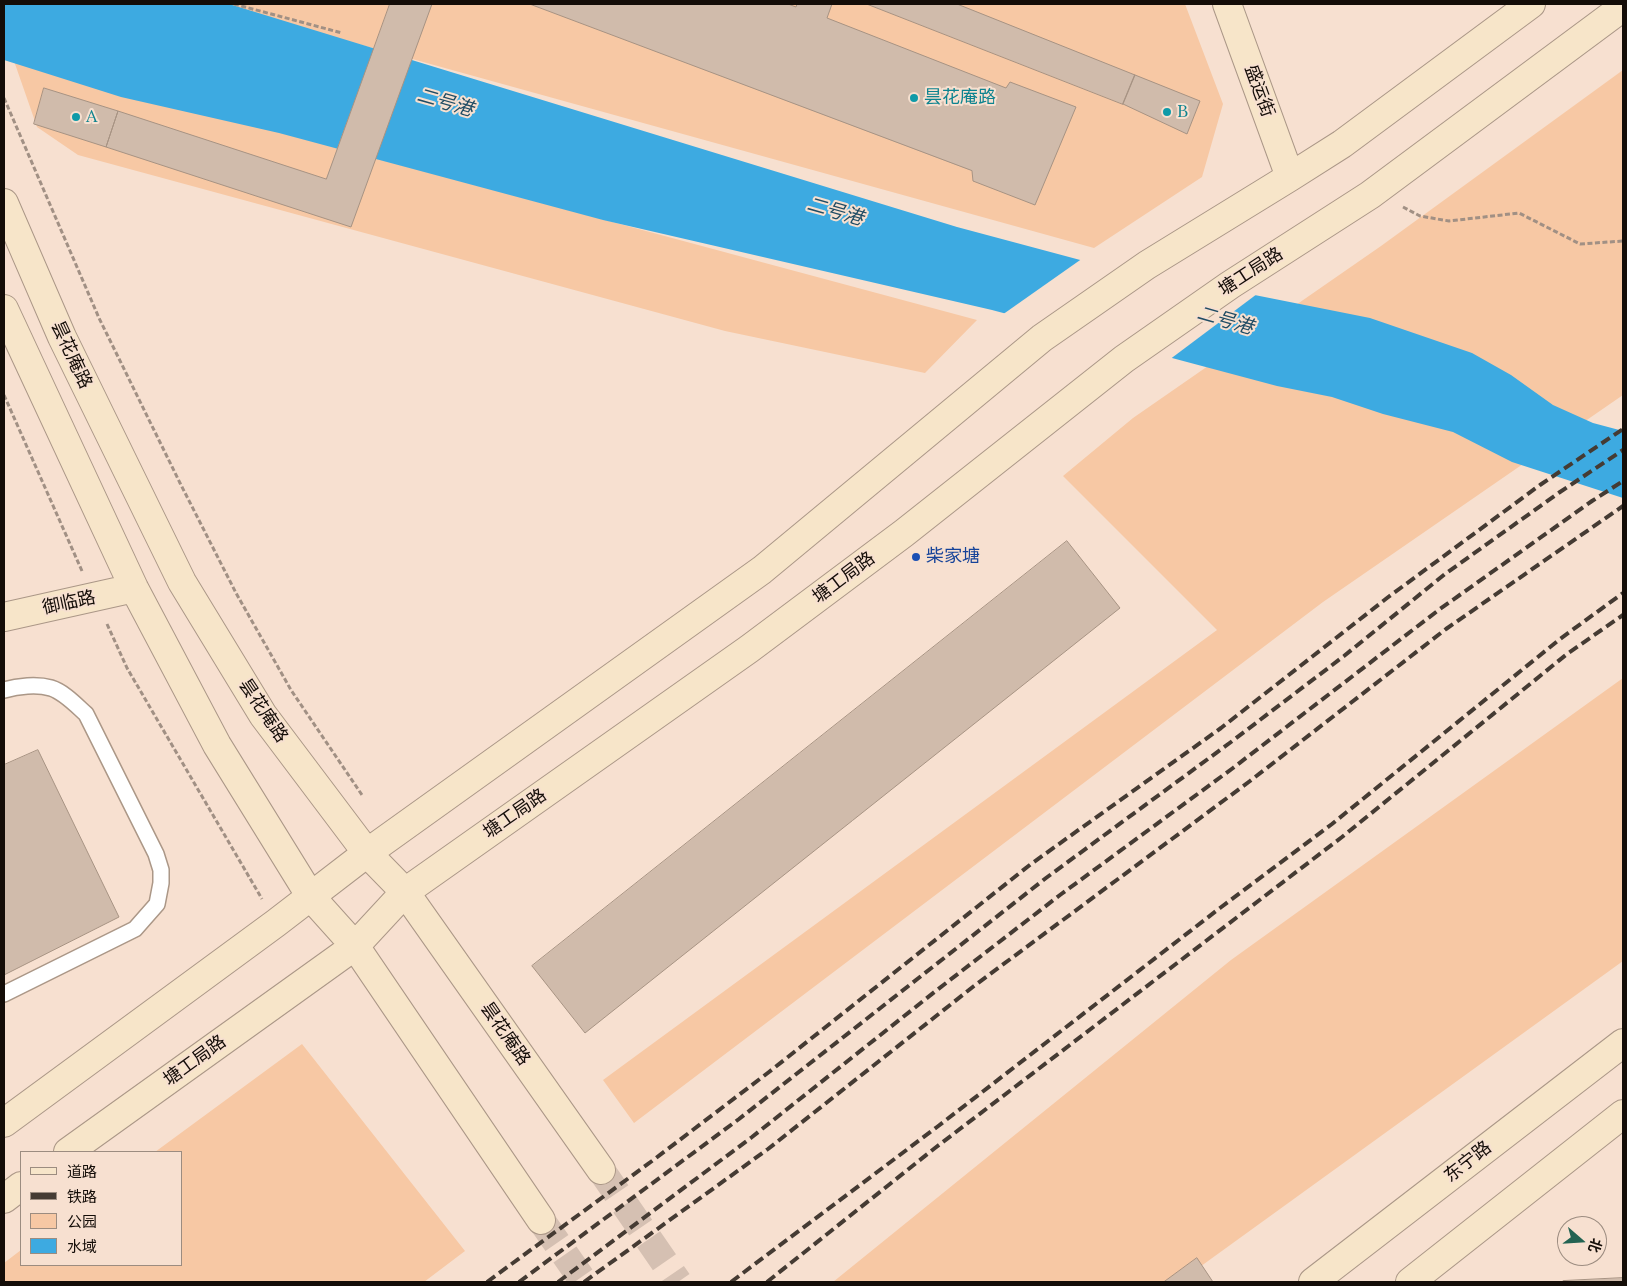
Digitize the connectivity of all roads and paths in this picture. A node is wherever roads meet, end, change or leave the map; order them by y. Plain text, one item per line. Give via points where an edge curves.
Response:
1 (234, 4) edge
2 (1228, 4) edge
3 (1531, 4) edge
4 (1623, 7) edge
5 (342, 34) dead end
6 (4, 98) edge
7 (1290, 177) junction
8 (4, 203) edge
9 (1402, 206) dead end
10 (1623, 241) edge
11 (4, 309) edge
12 (4, 395) edge
13 (134, 588) junction
14 (94, 597) junction
15 (4, 617) edge
16 (4, 690) edge
17 (363, 796) dead end
18 (367, 853) junction
19 (405, 892) junction
20 (311, 898) junction
21 (276, 923) junction
22 (355, 946) junction
23 (4, 994) edge
24 (1623, 1042) edge
25 (1623, 1114) edge
26 (4, 1123) edge
27 (69, 1151) edge
28 (600, 1170) tunnel mouth
29 (20, 1187) edge
30 (4, 1199) edge
31 (541, 1220) tunnel mouth
32 (1313, 1282) edge
33 (1410, 1282) edge

1 - 5 path
2 - 7 main road, 盛运街
3 - 7 main road via 1342,144
4 - 19 main road, 塘工局路 via 1370,195 1230,285 1124,359 904,533 749,649
6 - 17 path via 99,318 236,593 291,690
7 - 18 main road via 1147,265 1042,338 762,570
8 - 18 main road, 昙花庵路 via 62,337 182,582 263,715
9 - 10 path via 1420,216 1449,221 1519,213 1580,244
11 - 13 main road
12 - 14 path
13 - 14 main road, 御临路
13 - 20 main road via 217,745
14 - 15 main road, 御临路
14 - 21 path via 127,668
16 - 23 lane via 36,686 52,688 86,714 156,854 162,883 157,904 135,929
18 - 19 main road, 昙花庵路
18 - 20 main road
19 - 22 main road, 塘工局路
19 - 28 main road, 昙花庵路
20 - 21 main road
20 - 22 main road
21 - 26 main road
22 - 27 main road, 塘工局路
22 - 31 main road
24 - 32 main road, 东宁路
25 - 33 main road
29 - 30 main road

